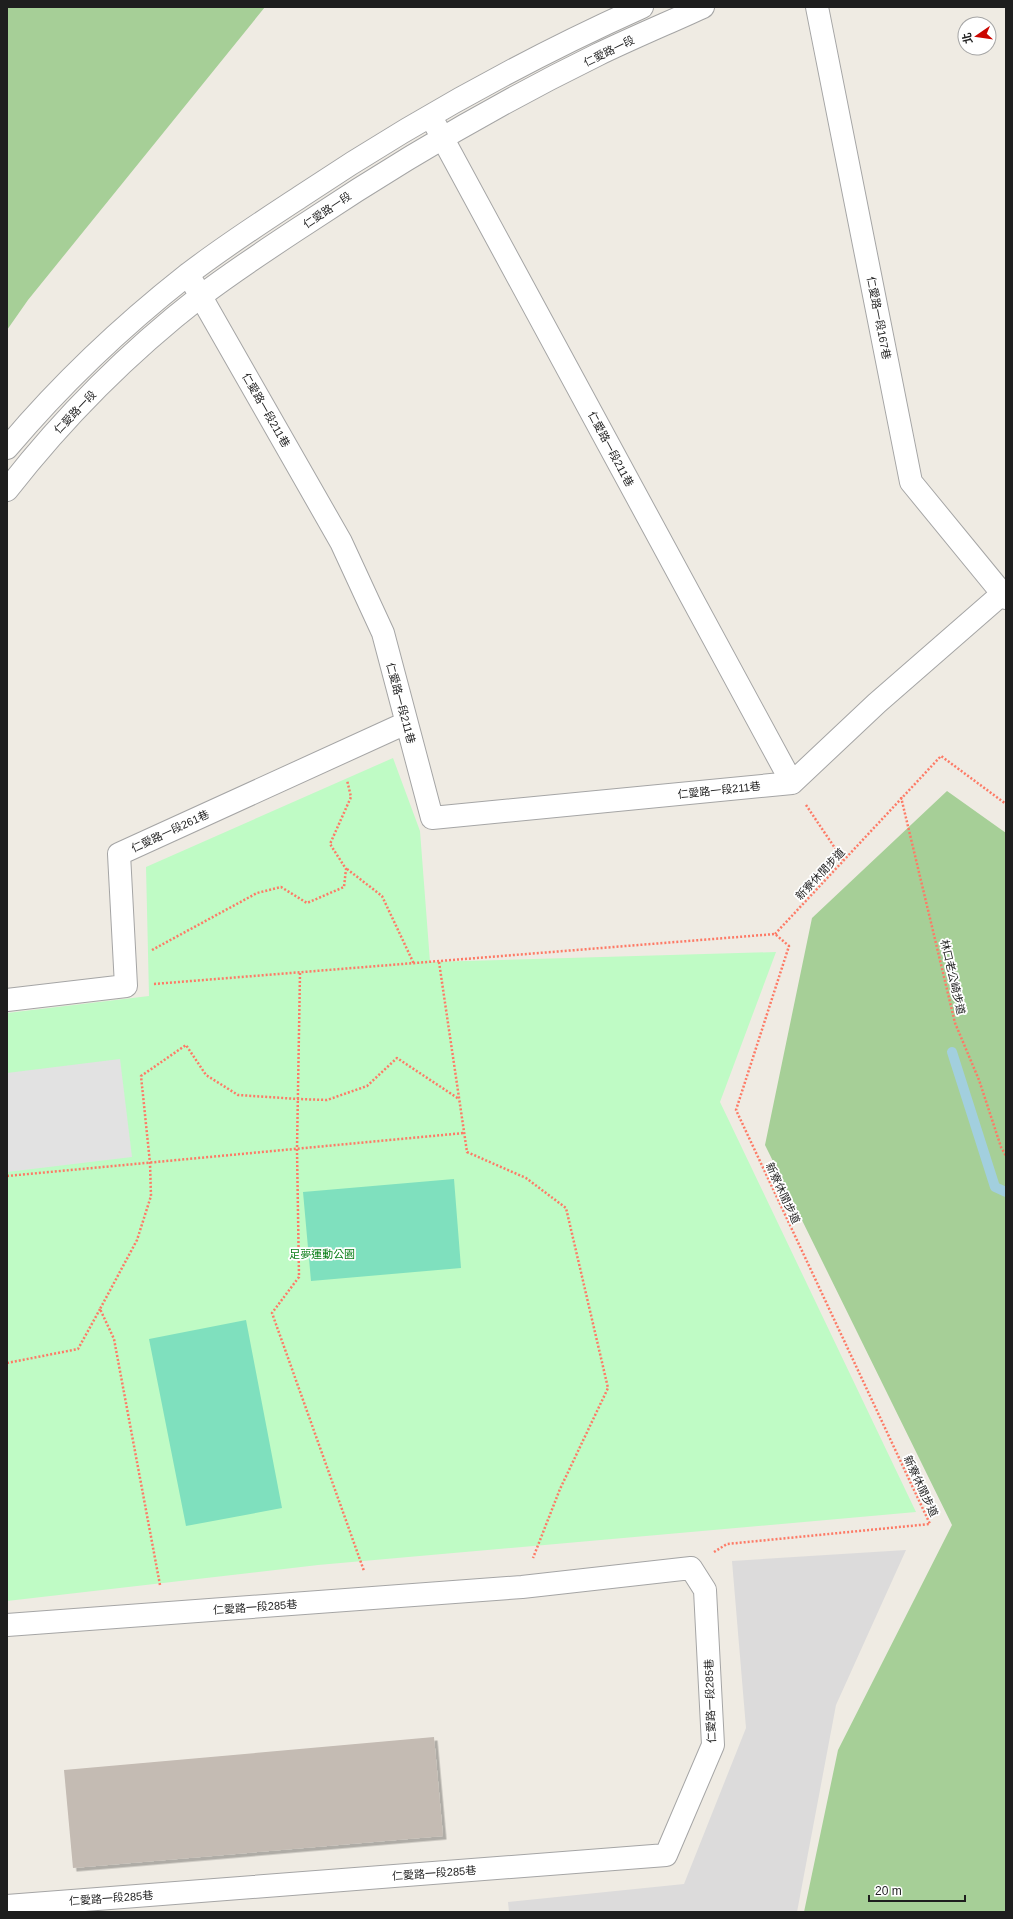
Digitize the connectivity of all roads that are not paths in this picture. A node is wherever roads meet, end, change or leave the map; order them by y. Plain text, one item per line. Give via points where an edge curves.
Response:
1 (642, 7) edge
2 (703, 7) edge
3 (817, 7) edge
4 (430, 114) junction
5 (442, 138) junction
6 (188, 274) junction
7 (201, 296) junction
8 (7, 448) edge
9 (7, 490) edge
10 (1004, 596) edge
11 (406, 723) junction
12 (792, 783) junction
13 (7, 1000) edge
14 (7, 1625) edge
15 (7, 1906) edge

1 - 4 street via 580,35
2 - 5 street, 仁愛路一段 via 597,56
3 - 10 street, 仁愛路一段167巷 via 911,482
4 - 5 street, 仁愛路一段211巷
4 - 6 street via 356,159
5 - 7 street, 仁愛路一段 via 371,180
5 - 12 street, 仁愛路一段211巷
6 - 7 street, 仁愛路一段211巷
6 - 8 street via 114,335 41,409
7 - 9 street, 仁愛路一段 via 84,402 35,454
7 - 11 street, 仁愛路一段211巷 via 341,542 383,633
10 - 12 street via 877,703
11 - 12 street, 仁愛路一段211巷 via 432,818
11 - 13 street, 仁愛路一段261巷 via 119,854 126,986
14 - 15 street, 仁愛路一段285巷 via 522,1587 691,1568 705,1590 713,1745 666,1855

